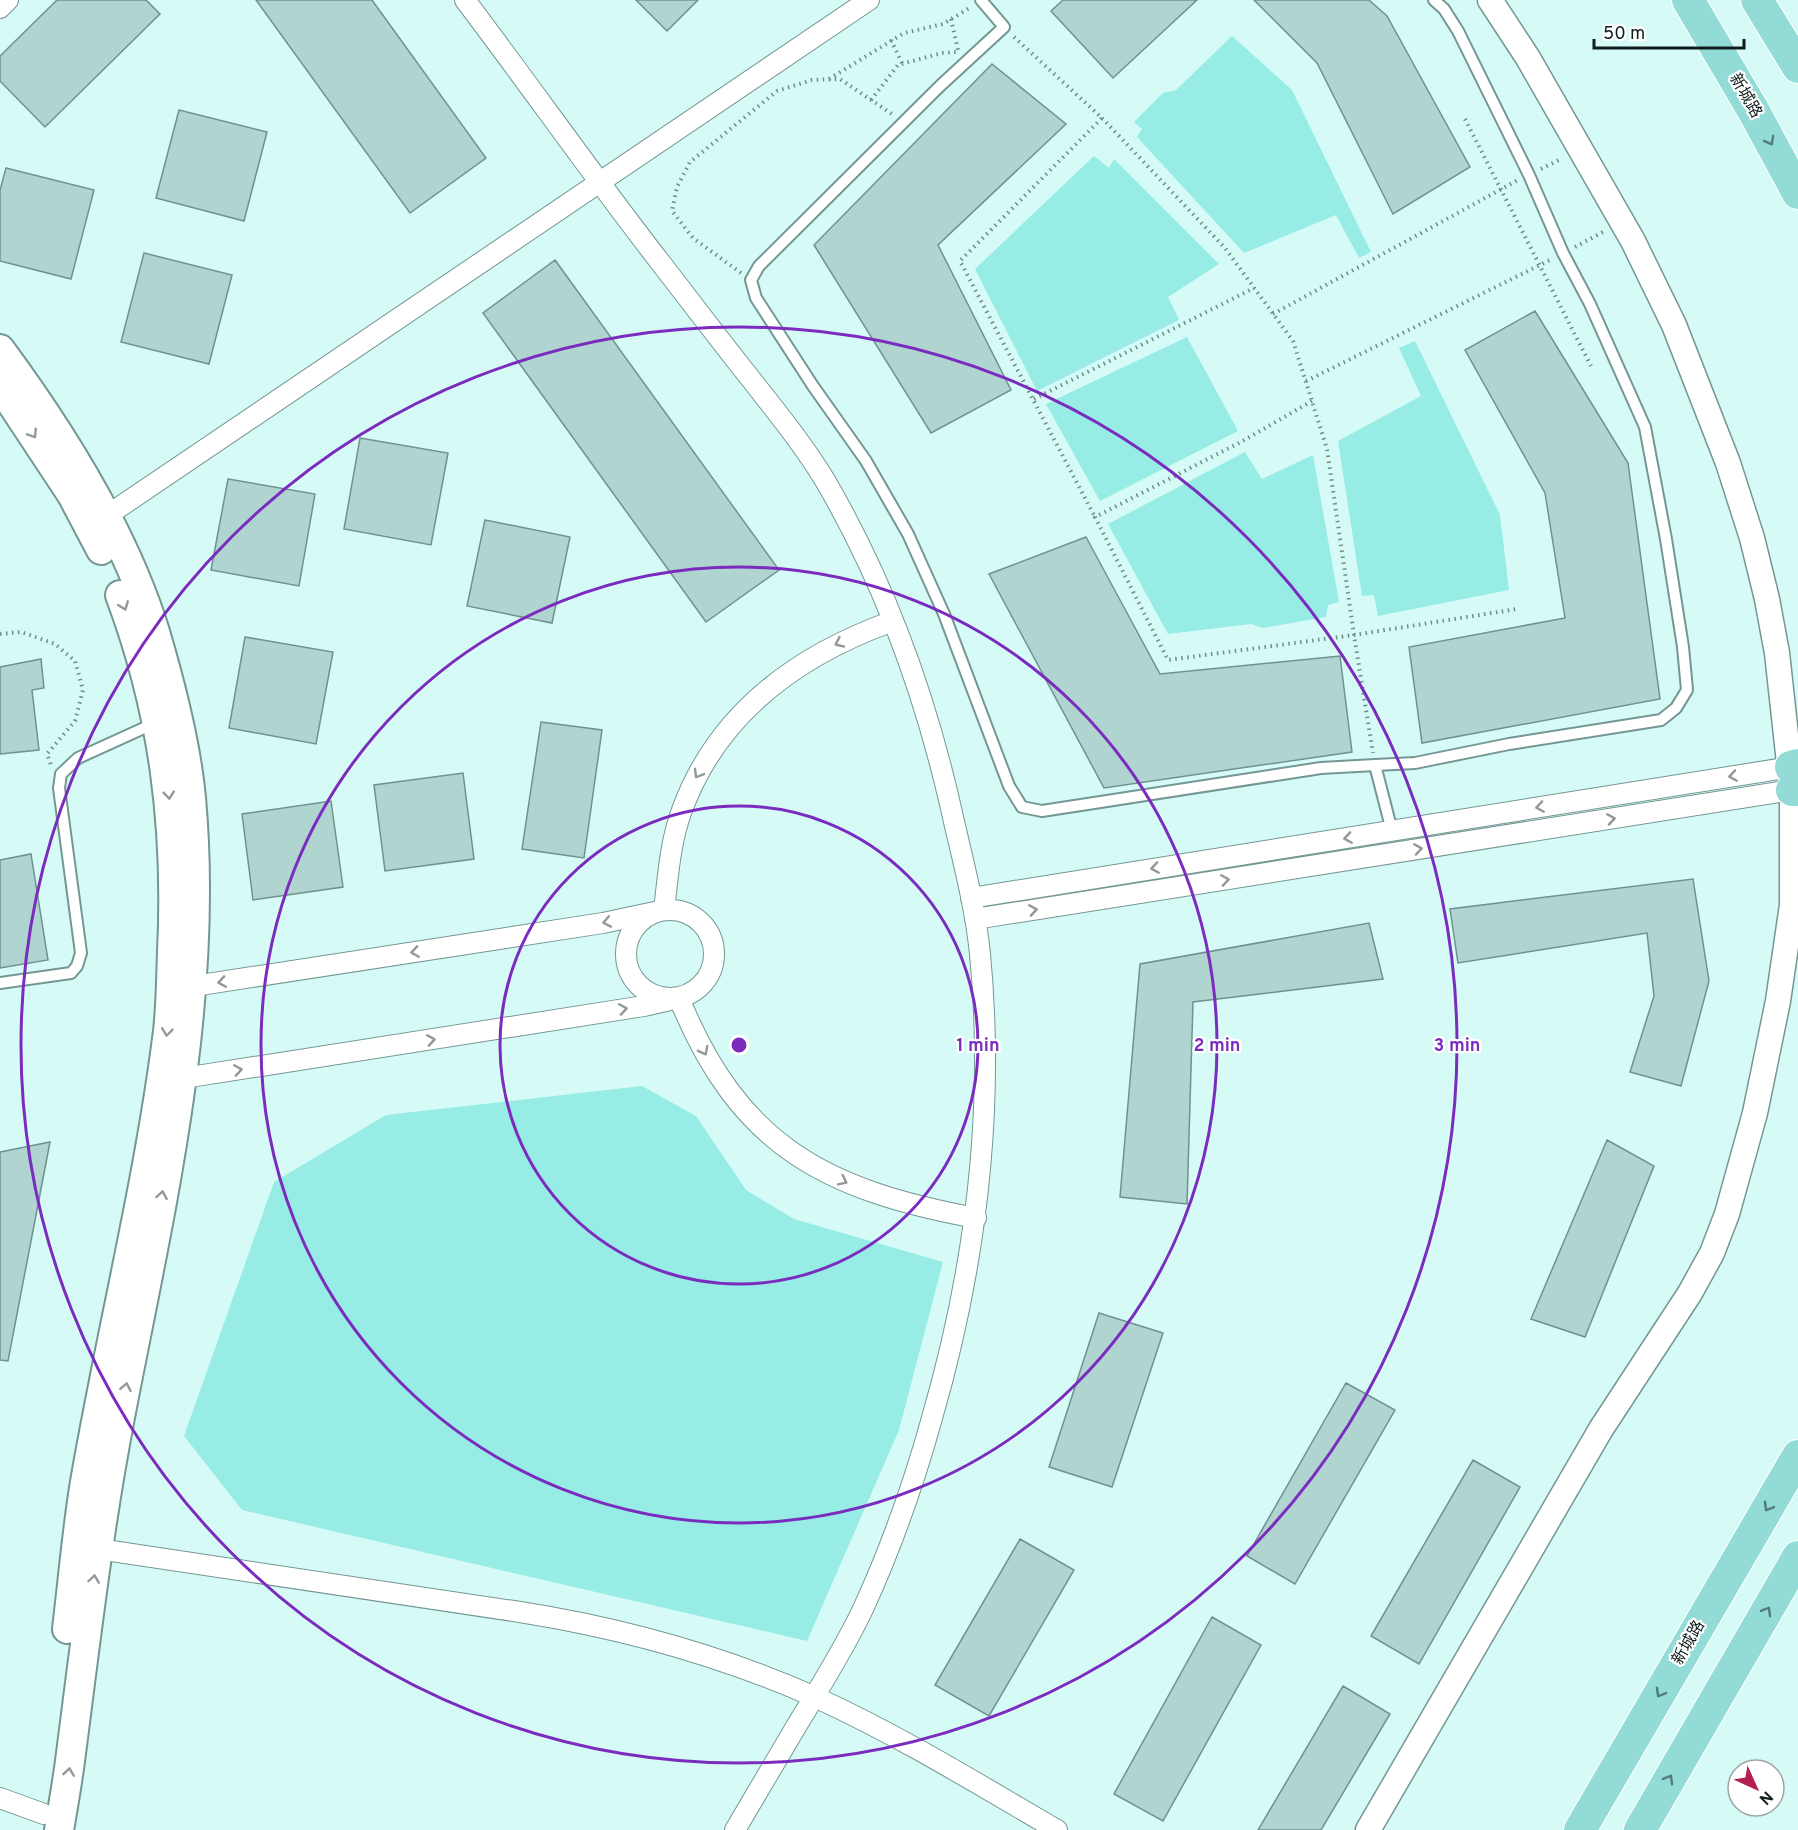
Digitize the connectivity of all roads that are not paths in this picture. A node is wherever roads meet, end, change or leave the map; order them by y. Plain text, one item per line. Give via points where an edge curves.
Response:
1 (8, 0) edge
2 (465, 0) edge
3 (869, 0) edge
4 (981, 0) edge
5 (1434, 0) edge
6 (1490, 0) edge
7 (1688, 0) edge
8 (1758, 0) edge
9 (0, 8) edge
10 (1798, 67) edge
11 (600, 182) junction
12 (1798, 193) edge
13 (0, 349) edge
14 (0, 386) edge
15 (98, 522) junction
16 (893, 621) junction
17 (158, 722) junction
18 (1375, 765) junction
19 (1795, 778) edge
20 (1392, 831) junction
21 (971, 898) junction
22 (664, 910) junction
23 (975, 919) junction
24 (0, 983) edge
25 (182, 988) junction
26 (679, 998) junction
27 (171, 1080) junction
28 (976, 1218) junction
29 (1798, 1456) edge
30 (88, 1547) junction
31 (1798, 1557) edge
32 (814, 1697) junction
33 (0, 1798) edge
34 (48, 1825) edge
35 (735, 1830) edge
36 (1057, 1830) edge
37 (1368, 1830) edge
38 (1580, 1830) edge
39 (1640, 1830) edge

1 - 9 street
2 - 11 street
3 - 11 street
4 - 18 lane via 1004,27 759,266 751,280 756,298 866,461 908,534 944,614 1009,786 1022,807 1042,811 1321,768
5 - 18 lane via 1458,31 1645,427 1668,550 1687,690 1676,708 1661,720 1415,762
6 - 19 street via 1581,149 1674,325 1728,463 1752,538 1777,653
7 -> 12 main road, 新城路
8 - 10 main road
11 - 15 street
11 - 16 street via 814,462 863,550
13 - 15 main road via 72,454
14 -> 15 main road via 52,464
15 -> 17 main road
15 - 25 main road via 134,578 154,630 184,753 191,794 195,912
16 - 21 street via 928,716
16 -> 22 street via 824,650 794,669 739,716 714,747 681,813
17 - 24 lane via 78,758 61,774 59,788 81,953 77,966 71,973
17 -> 25 main road via 171,816 174,914
18 - 20 lane
19 -> 20 street
23 -> 19 street
19 - 37 street via 1792,904 1778,1001 1755,1113 1712,1253 1601,1429
20 -> 21 street
21 - 23 street
22 -> 25 street via 603,923
22 - 26 street via 684,912 702,922 714,947 715,960 703,985
22 - 26 street via 639,922 626,947 626,962 639,987 665,999
23 - 28 street via 982,978 986,1092
25 - 27 main road via 168,1030
27 -> 26 street
26 -> 28 street via 715,1071 744,1109 780,1144 854,1187
27 - 30 main road via 85,1484
28 - 32 street via 954,1335 921,1457 861,1613
29 -> 38 main road, 新城路
30 - 32 street via 576,1621 692,1652
30 - 34 main road
39 -> 31 main road
32 - 35 street
32 - 36 street via 904,1742
33 - 34 street

